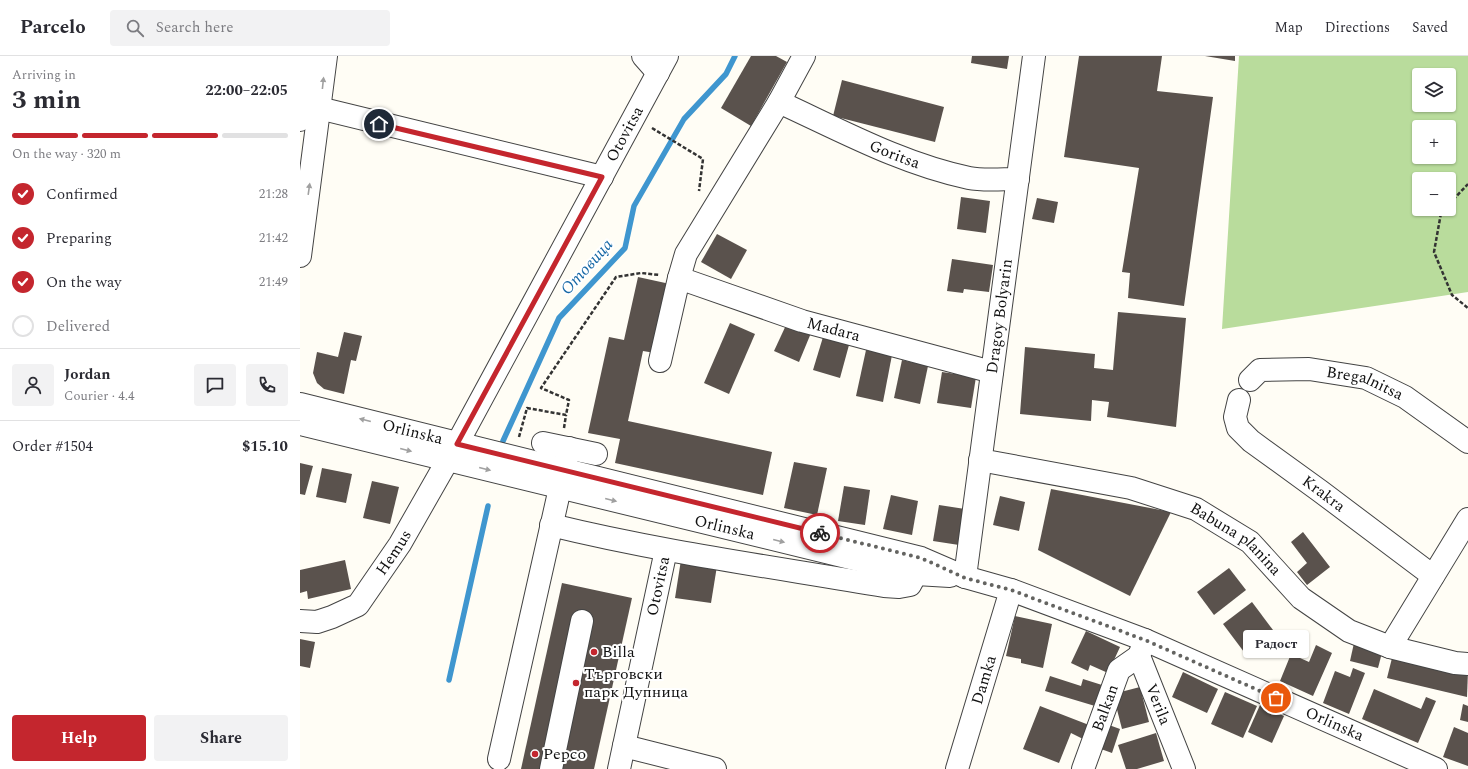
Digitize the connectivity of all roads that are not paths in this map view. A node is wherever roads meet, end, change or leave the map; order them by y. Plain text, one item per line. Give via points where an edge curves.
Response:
1 (309, 56) edge
2 (326, 56) edge
3 (643, 56) edge
4 (804, 56) edge
5 (1034, 56) edge
6 (663, 64) edge
7 (779, 102) junction
8 (307, 111) edge
9 (602, 177) junction
10 (1018, 179) junction
11 (300, 256) edge
12 (679, 278) junction
13 (660, 361) dead end
14 (992, 372) junction
15 (1250, 380) dead end
16 (1239, 400) dead end
17 (300, 404) edge
18 (300, 424) edge
19 (1468, 442) edge
20 (543, 443) dead end
21 (568, 448) junction
22 (452, 452) junction
23 (596, 454) dead end
24 (980, 460) junction
25 (562, 479) junction
26 (1468, 519) edge
27 (551, 525) junction
28 (666, 550) junction
29 (919, 566) junction
30 (1433, 576) junction
31 (965, 578) junction
32 (1011, 590) junction
33 (300, 621) edge
34 (582, 621) dead end
35 (1390, 647) junction
36 (1142, 648) junction
37 (1468, 664) edge
38 (624, 746) junction
39 (499, 759) dead end
40 (550, 769) edge
41 (619, 769) edge
42 (715, 769) edge
43 (957, 769) edge
44 (1083, 769) edge
45 (1184, 769) edge
46 (1436, 769) edge

1 - 8 street
8 -> 2 street
3 - 6 street
4 - 7 street
5 - 10 street, Dragoy Bolyarin
6 - 9 street, Otovitsa
7 - 10 street, Goritsa via 876,148 930,168 970,179
7 - 12 street via 686,254
8 - 9 street
11 -> 8 street
9 - 22 street, Otovitsa
10 - 14 street, Dragoy Bolyarin
12 - 13 street
12 - 14 street, Madara via 802,321
14 - 24 street, Dragoy Bolyarin
15 - 19 street, Bregalnitsa via 1260,370 1309,369 1366,378 1405,397
16 - 30 street, Krakra via 1235,417 1238,428 1251,441
22 -> 17 street, Orlinska
18 -> 22 street, Orlinska
20 - 21 street
21 - 23 street
21 - 25 street
22 -> 25 street, Orlinska
22 - 25 street, Orlinska via 513,457
22 - 33 street, Hemus via 400,544 358,605 317,622
24 - 31 street, Dragoy Bolyarin
24 - 35 street, Babuna planina via 1131,488 1196,509 1250,542 1301,598 1349,631
25 - 27 street
25 - 29 street, Orlinska
26 - 30 street
27 - 28 street, Otovitsa
27 - 39 street
28 - 29 street via 899,587 910,585
28 - 38 street, Otovitsa
29 - 31 street, Orlinska
30 - 35 street
31 - 32 street, Orlinska
32 - 36 street, Orlinska
32 - 43 street, Damka
34 - 40 street
35 - 37 street, Babuna planina
36 - 44 street, Balkan via 1119,670
36 - 45 street, Verila
36 - 46 street, Orlinska
38 - 41 street, Otovitsa
38 - 42 street

